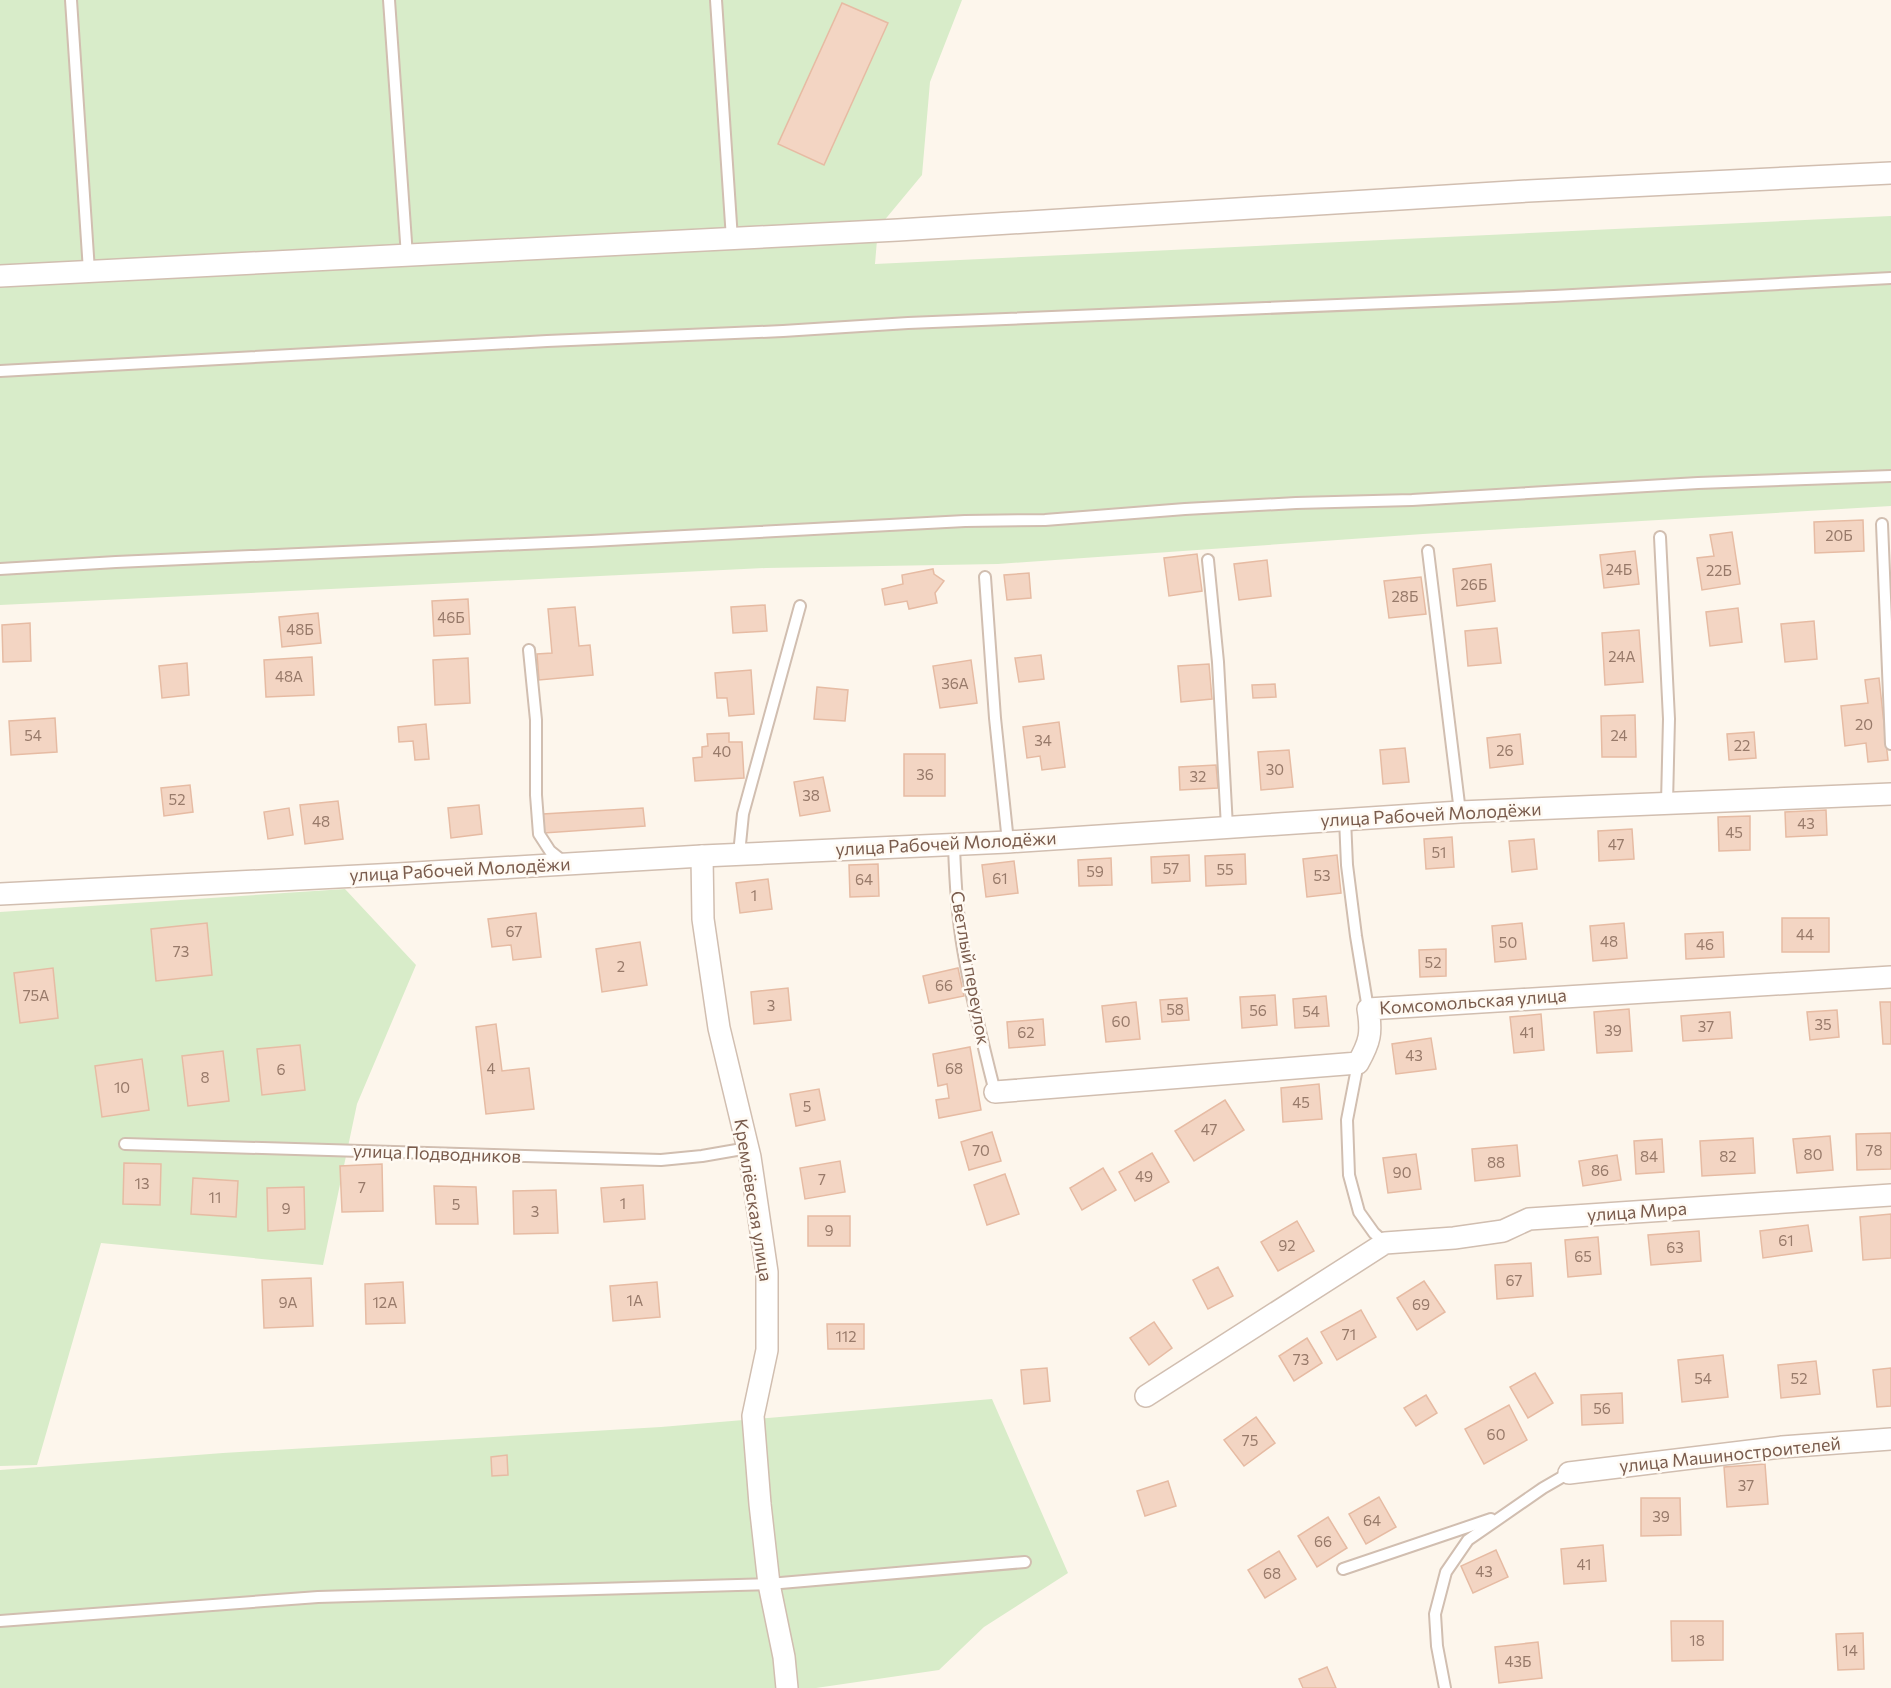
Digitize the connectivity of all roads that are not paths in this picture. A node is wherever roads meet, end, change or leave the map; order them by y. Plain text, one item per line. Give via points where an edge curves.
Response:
1 (71, 0) edge
2 (389, 0) edge
3 (716, 0) edge
4 (1891, 173) edge
5 (732, 239) junction
6 (407, 256) junction
7 (89, 271) junction
8 (0, 276) edge
9 (1891, 278) edge
10 (0, 371) edge
11 (1891, 476) edge
12 (1882, 524) dead end
13 (1660, 537) dead end
14 (1428, 551) dead end
15 (1208, 560) dead end
16 (0, 569) edge
17 (984, 577) dead end
18 (800, 606) dead end
19 (529, 650) dead end
20 (1891, 744) edge
21 (1891, 794) edge
22 (1667, 803) junction
23 (1460, 812) junction
24 (1345, 819) junction
25 (1227, 827) junction
26 (1008, 842) junction
27 (954, 844) junction
28 (739, 854) junction
29 (702, 856) junction
30 (568, 865) junction
31 (0, 894) edge
32 (1891, 977) edge
33 (1368, 1009) junction
34 (1358, 1063) junction
35 (995, 1092) joint
36 (125, 1144) dead end
37 (748, 1148) junction
38 (1891, 1195) edge
39 (1385, 1243) junction
40 (1146, 1396) dead end
41 (1891, 1438) edge
42 (1569, 1473) joint
43 (1503, 1515) junction
44 (1025, 1562) dead end
45 (1343, 1569) dead end
46 (769, 1584) junction
47 (0, 1621) edge
48 (787, 1688) edge
49 (1445, 1688) edge

1 - 7 lane
2 - 6 lane
3 - 5 lane
4 - 5 street
5 - 6 street
6 - 7 street
7 - 8 street
9 - 10 lane via 908,323
11 - 16 lane
12 - 20 lane
13 - 22 lane via 1669,719
14 - 23 lane
15 - 25 lane
17 - 26 lane
18 - 28 lane via 743,814
19 - 30 lane via 536,720 539,834 550,851
21 - 22 street, улица Рабочей Молодёжи
22 - 23 street, улица Рабочей Молодёжи
23 - 24 street, улица Рабочей Молодёжи
24 - 25 street, улица Рабочей Молодёжи
24 - 33 lane via 1347,865
25 - 26 street, улица Рабочей Молодёжи
26 - 27 street, улица Рабочей Молодёжи
27 - 28 street, улица Рабочей Молодёжи
27 - 35 lane, Светлый переулок via 963,948
28 - 29 street, улица Рабочей Молодёжи
29 - 30 street, улица Рабочей Молодёжи
29 - 37 street, Кремлёвская улица via 703,919 719,1028
30 - 31 street, улица Рабочей Молодёжи
32 - 33 street, Комсомольская улица
33 - 34 street, Комсомольская улица via 1368,1046
34 - 35 street
34 - 39 lane via 1347,1120 1349,1175 1359,1212
36 - 37 lane, улица Подводников via 661,1160
37 - 46 street, Кремлёвская улица via 767,1272 767,1350 753,1416
38 - 39 street, улица Мира via 1529,1219 1503,1231
39 - 40 street
41 - 42 street, улица Машиностроителей
42 - 43 lane
43 - 45 lane
43 - 49 lane via 1468,1540 1446,1572 1435,1614
44 - 46 lane
46 - 47 lane via 318,1597
46 - 48 street, Кремлёвская улица

